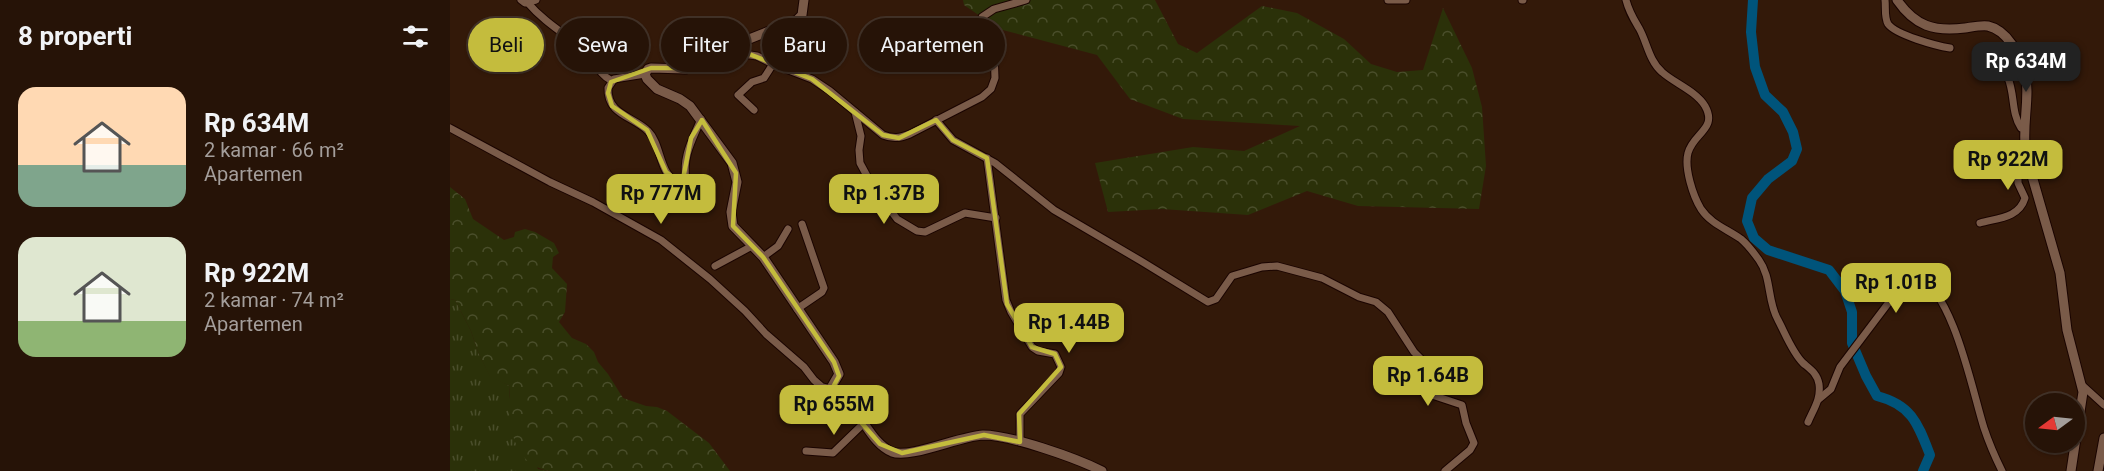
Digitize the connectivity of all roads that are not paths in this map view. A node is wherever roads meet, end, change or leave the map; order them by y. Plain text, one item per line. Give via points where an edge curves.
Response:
1 (536, 0) edge
2 (804, 0) edge
3 (1026, 0) edge
4 (1388, 0) edge
5 (1406, 0) edge
6 (1626, 0) edge
7 (1885, 0) edge
8 (1897, 0) edge
9 (524, 1) edge
10 (750, 39) edge
11 (1950, 48) dead end
12 (661, 68) edge
13 (768, 72) edge
14 (794, 72) edge
15 (645, 74) junction
16 (2007, 78) dead end
17 (612, 81) junction
18 (754, 110) dead end
19 (855, 112) junction
20 (701, 118) junction
21 (936, 120) junction
22 (2024, 127) junction
23 (450, 128) edge
24 (987, 158) junction
25 (2029, 168) junction
26 (996, 218) junction
27 (1980, 223) dead end
28 (802, 225) dead end
29 (788, 229) dead end
30 (752, 246) junction
31 (763, 257) junction
32 (715, 266) dead end
33 (797, 309) junction
34 (2082, 385) junction
35 (832, 389) junction
36 (1819, 399) junction
37 (2104, 405) edge
38 (1808, 422) dead end
39 (864, 423) junction
40 (2104, 438) edge
41 (1020, 442) junction
42 (806, 452) dead end
43 (1102, 471) edge
44 (1445, 471) edge
45 (2002, 471) edge
46 (2071, 471) edge
47 (2098, 471) edge

1 - 9 street
2 - 10 street via 802,15 797,20
3 - 21 street via 994,9 982,17 980,31 994,51 996,63 991,89
4 - 5 street
6 - 36 street via 1630,16 1659,70 1706,108 1708,125 1692,144 1686,162 1701,208 1722,229 1744,242 1760,261 1770,285 1776,317 1797,356 1813,370
7 - 11 street via 1887,21 1893,28 1928,45
8 - 22 street via 1918,22 1936,29 1985,26 2005,36 2020,57 2025,73
9 - 17 street via 587,52 601,75
12 - 15 street via 648,69
13 - 18 street via 738,95
14 - 19 street via 812,79
15 - 17 street
15 - 20 street via 657,89 686,102
16 - 22 street via 2013,89 2016,120
17 - 20 street via 608,93 612,106 647,130 666,172 676,182 682,184 686,179 686,157
19 - 21 street via 883,135 893,138
19 - 26 street via 861,136 860,164 893,216 925,232 965,213
20 - 30 street via 732,163 737,182 731,221
21 - 24 street via 953,140
22 - 25 street
23 - 35 street via 661,240 710,279 822,387
24 - 26 street
24 - 44 street via 1054,210 1208,302 1216,299 1232,276 1277,266 1322,279 1381,305 1427,365 1423,392 1462,407 1474,443
25 - 27 street via 2018,172 2025,198 2020,210
25 - 34 street via 2060,273 2067,330
26 - 41 street via 1009,308 1032,347 1054,354 1060,367 1059,373 1020,414
28 - 33 street via 824,286 822,292
29 - 31 street via 778,246
30 - 31 street
30 - 32 street
31 - 33 street
33 - 35 street via 838,368
34 - 37 street
34 - 46 street
35 - 39 street
36 - 38 street
36 - 45 street via 1832,389 1838,371 1907,278 1917,275 1940,298 1953,326 1985,432
39 - 41 street via 880,444 897,453 984,435
39 - 42 street via 833,453
40 - 47 street
41 - 43 street

